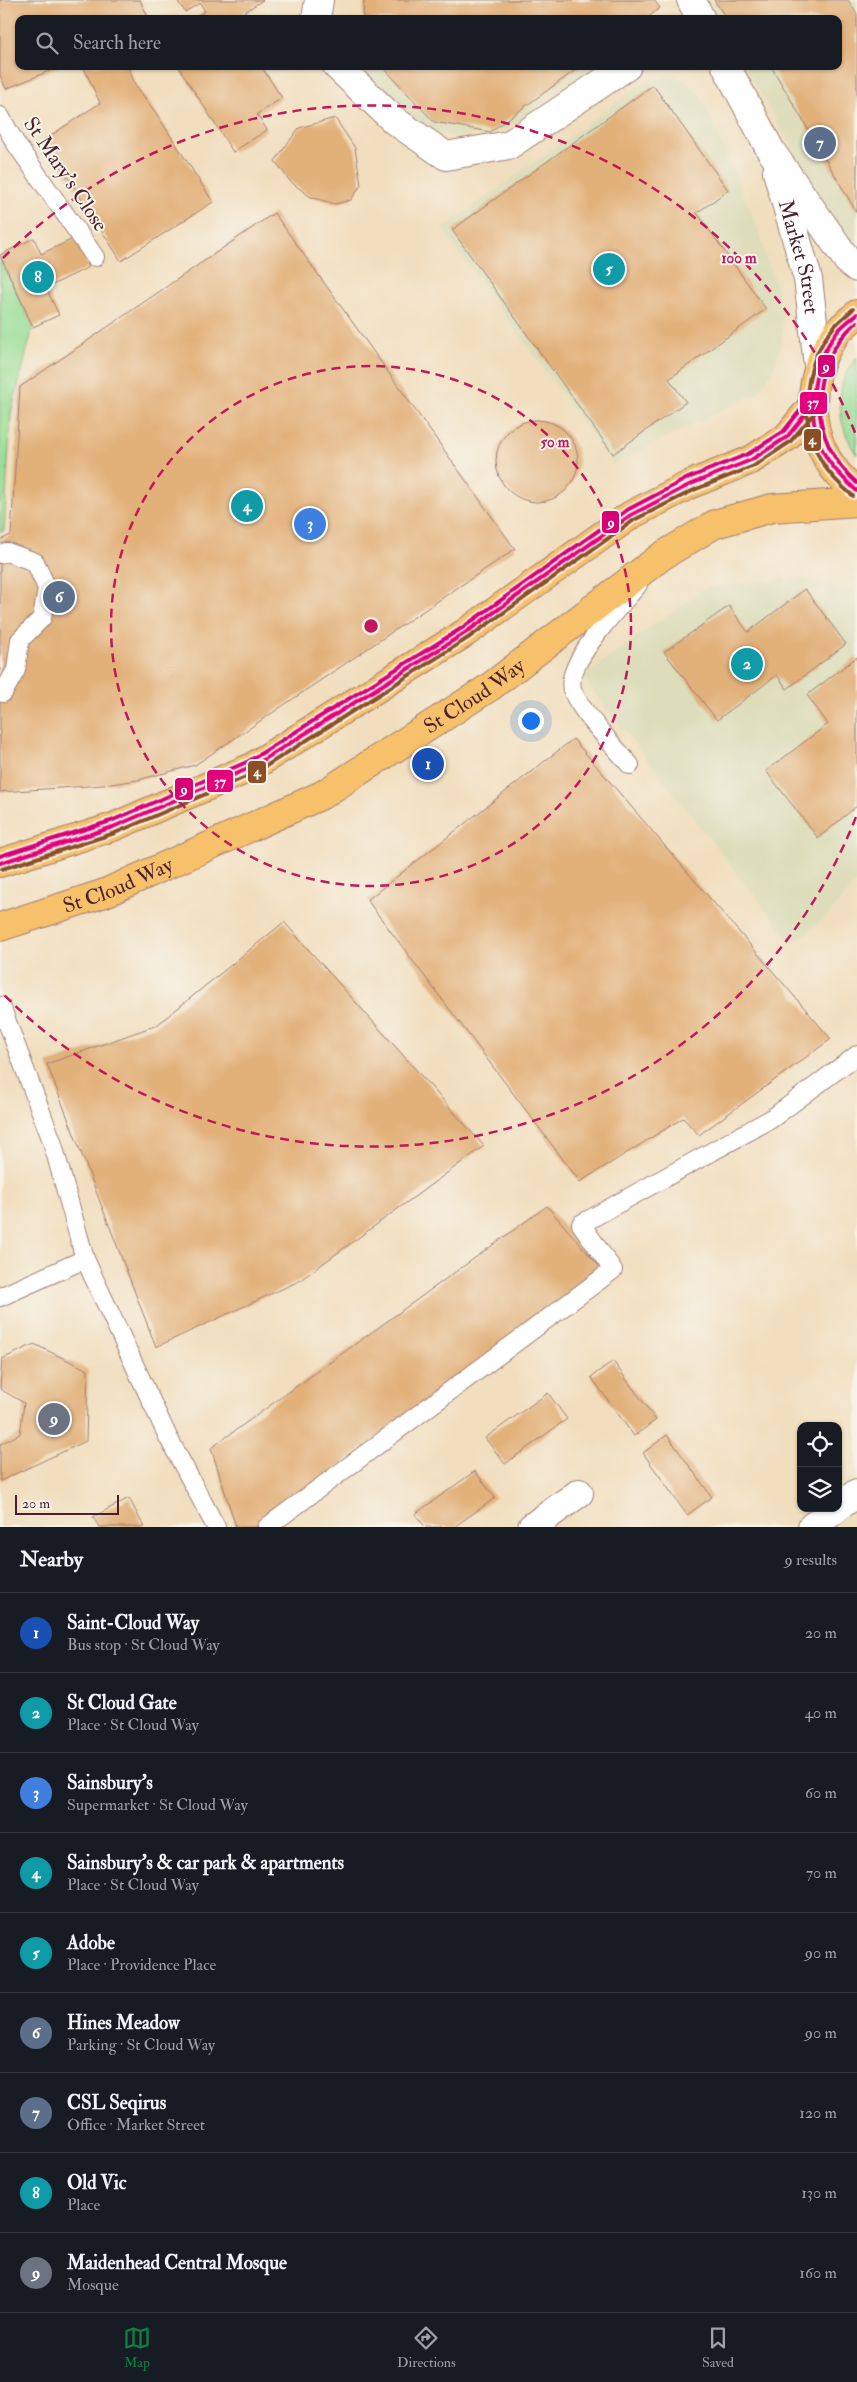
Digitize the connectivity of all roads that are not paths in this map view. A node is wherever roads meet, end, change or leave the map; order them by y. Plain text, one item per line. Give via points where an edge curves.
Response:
1 (319, 0) edge
2 (317, 15) edge
3 (340, 70) edge
4 (621, 70) edge
5 (728, 70) edge
6 (0, 116) edge
7 (771, 151) junction
8 (96, 257) dead end
9 (857, 268) edge
10 (857, 314) edge
11 (818, 365) junction
12 (812, 406) junction
13 (857, 491) edge
14 (857, 502) edge
15 (0, 554) edge
16 (662, 556) junction
17 (3, 693) dead end
18 (630, 765) dead end
19 (0, 863) edge
20 (0, 928) edge
21 (1, 1006) dead end
22 (857, 1055) edge
23 (85, 1259) junction
24 (0, 1297) edge
25 (578, 1493) dead end
26 (857, 1493) edge
27 (842, 1505) edge
28 (833, 1512) edge
29 (216, 1527) edge
30 (266, 1527) edge
31 (532, 1527) edge
32 (812, 1527) edge

1 - 2 street
3 - 4 street via 395,121 446,156 509,145
5 - 7 street, Market Street
6 - 8 lane, St Mary's Close via 16,144
7 - 9 street, Market Street via 848,261
7 - 11 street, Market Street via 808,279
10 - 11 main road via 835,334
11 - 12 main road
12 - 13 main road via 817,435 829,462
12 - 19 main road via 788,437 751,460 691,484 631,515 465,632 252,767 113,827
14 - 16 main road, St Cloud Way via 772,508 724,521
15 - 17 lane via 7,552 35,562 47,588 42,618 20,640 16,670
16 - 18 lane via 594,638 574,666 570,681 579,703
16 - 20 main road, St Cloud Way via 490,687 322,795 105,893
21 - 23 lane via 52,1141
22 - 30 lane via 771,1119 581,1224 614,1270
23 - 24 lane
23 - 29 lane via 168,1437
25 - 31 street
26 - 27 street
28 - 32 street

